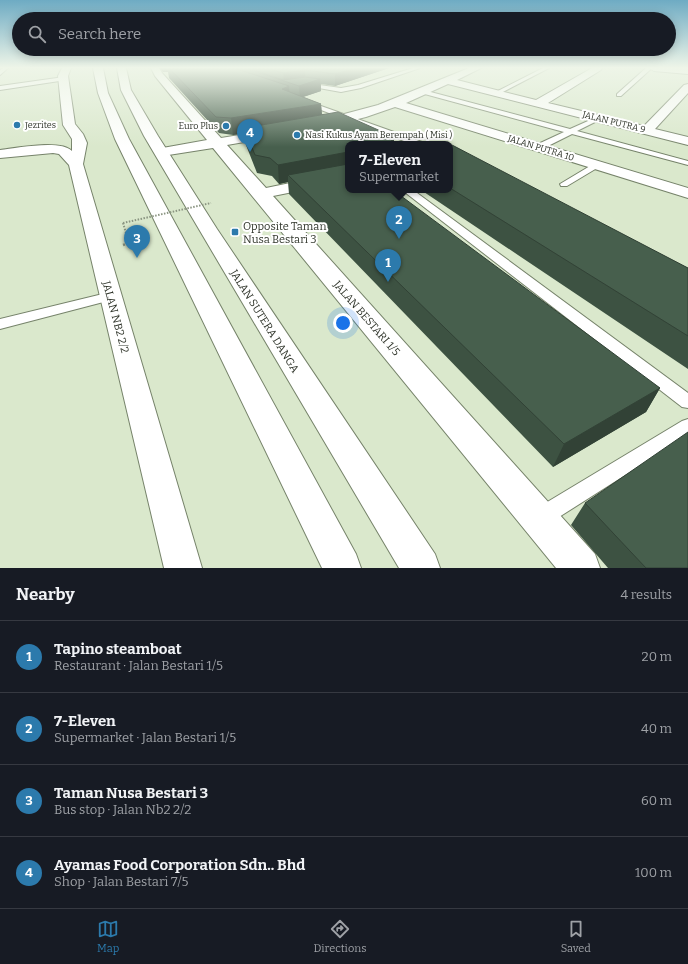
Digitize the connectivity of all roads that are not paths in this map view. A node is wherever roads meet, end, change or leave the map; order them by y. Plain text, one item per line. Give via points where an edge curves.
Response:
1 (66, 95) edge
2 (104, 95) edge
3 (129, 95) edge
4 (177, 95) edge
5 (417, 95) edge
6 (432, 95) edge
7 (503, 95) edge
8 (553, 95) edge
9 (681, 95) edge
10 (299, 101) edge
11 (395, 103) junction
12 (539, 103) junction
13 (598, 118) junction
14 (350, 119) junction
15 (68, 125) junction
16 (307, 127) edge
17 (646, 130) junction
18 (285, 132) edge
19 (573, 132) junction
20 (411, 141) edge
21 (688, 141) edge
22 (216, 143) junction
23 (538, 147) junction
24 (19, 151) junction
25 (162, 152) junction
26 (0, 154) edge
27 (688, 163) edge
28 (76, 164) junction
29 (598, 165) junction
30 (345, 177) edge
31 (564, 184) dead end
32 (411, 193) edge
33 (688, 193) edge
34 (260, 194) junction
35 (111, 296) junction
36 (0, 324) edge
37 (688, 402) edge
38 (688, 426) edge
39 (538, 519) junction
40 (183, 568) edge
41 (342, 568) edge
42 (421, 568) edge
43 (581, 568) edge

1 - 15 street
2 - 41 street via 122,139
3 - 25 street, JALAN SUTERA DANGA
4 - 22 street, JALAN BESTARI 1/5
5 - 11 street
6 - 19 lane
7 - 12 street, JALAN PUTRA 9
8 - 12 street
9 - 17 street
10 - 14 lane
11 - 14 street
11 - 23 street, JALAN PUTRA 10
12 - 13 street, JALAN PUTRA 9
13 - 17 street, JALAN PUTRA 9
13 - 19 lane
14 - 16 street
14 - 20 lane
15 - 24 street via 63,136 53,142
15 - 28 street, JALAN NB2 2/2 via 77,133 81,148
17 - 21 street, JALAN PUTRA 9
18 - 22 street
19 - 23 lane
19 - 27 lane
22 - 25 street
22 - 34 street, JALAN BESTARI 1/5
23 - 29 street, JALAN PUTRA 10
24 - 26 street
24 - 28 street via 64,151
25 - 42 street, JALAN SUTERA DANGA
28 - 35 street, JALAN NB2 2/2
29 - 31 lane
29 - 33 street, JALAN PUTRA 10
30 - 34 street
32 - 37 lane
34 - 39 street, JALAN BESTARI 1/5
35 - 36 lane
35 - 40 street, JALAN NB2 2/2
38 - 39 lane
39 - 43 street, JALAN BESTARI 1/5

